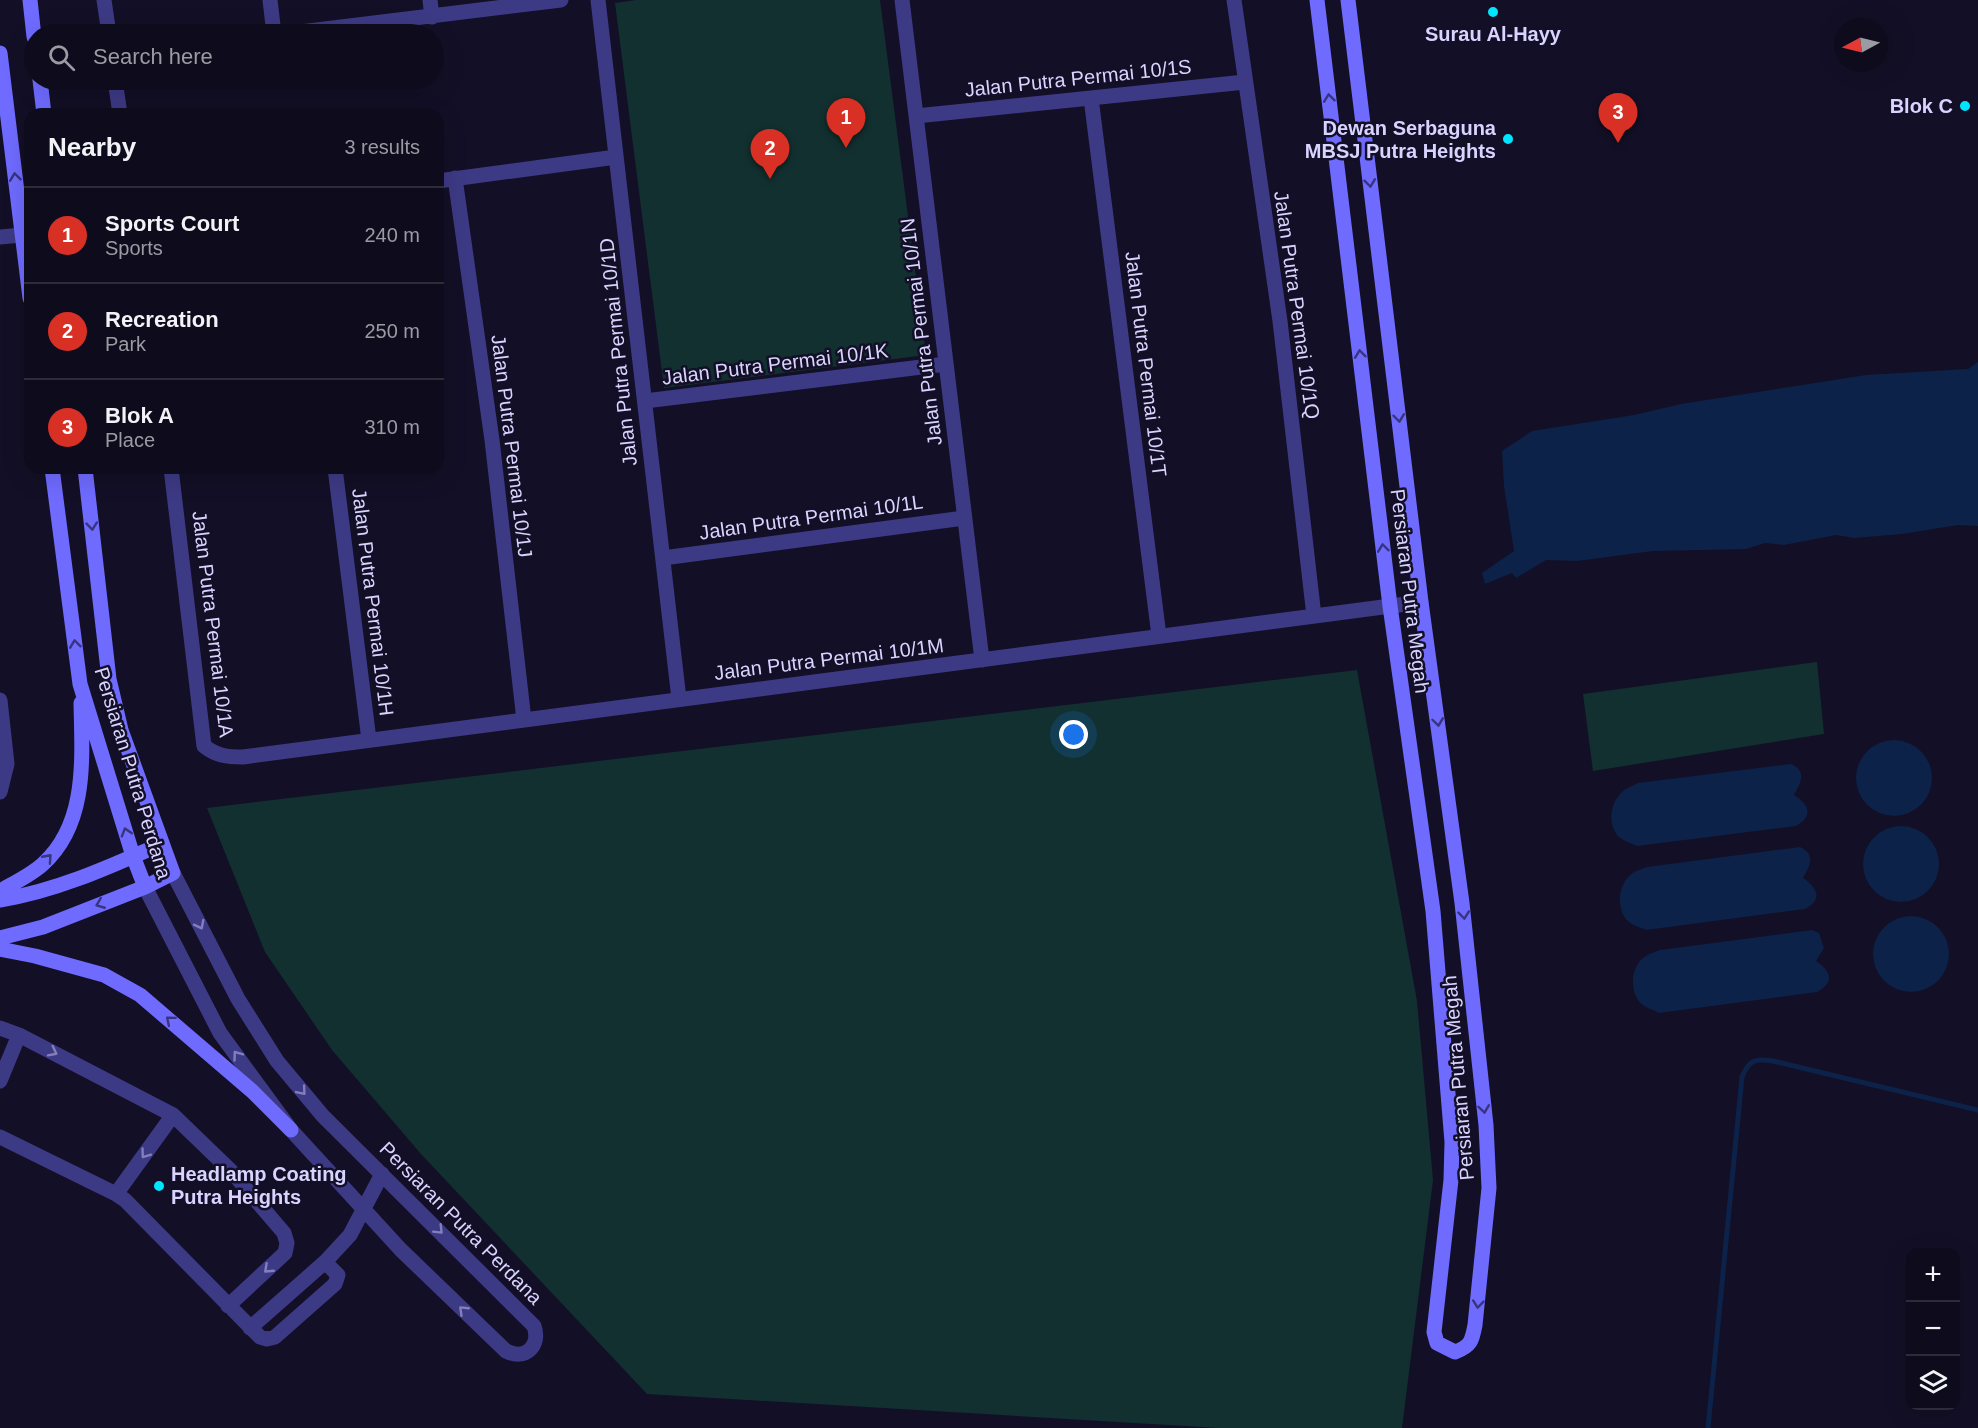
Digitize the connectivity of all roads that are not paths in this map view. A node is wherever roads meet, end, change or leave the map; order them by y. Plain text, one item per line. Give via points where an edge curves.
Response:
1 (30, 0) edge
2 (104, 0) edge
3 (270, 0) edge
4 (430, 0) edge
5 (561, 0) edge
6 (598, 0) edge
7 (902, 0) edge
8 (1234, 0) edge
9 (1317, 0) edge
10 (1348, 0) edge
11 (432, 16) junction
12 (33, 24) edge
13 (108, 24) edge
14 (273, 24) edge
15 (366, 24) edge
16 (0, 53) edge
17 (1245, 82) junction
18 (41, 90) edge
19 (116, 90) edge
20 (1091, 98) junction
21 (43, 108) edge
22 (119, 108) edge
23 (916, 116) junction
24 (616, 157) junction
25 (455, 178) junction
26 (444, 180) edge
27 (22, 235) junction
28 (0, 237) edge
29 (24, 251) edge
30 (946, 364) junction
31 (645, 401) junction
32 (53, 474) edge
33 (86, 474) edge
34 (172, 474) edge
35 (336, 474) edge
36 (964, 518) junction
37 (663, 558) junction
38 (1421, 602) junction
39 (1390, 606) junction
40 (1314, 616) junction
41 (1159, 636) junction
42 (982, 660) junction
43 (80, 684) junction
44 (679, 699) junction
45 (0, 700) edge
46 (524, 720) junction
47 (369, 740) junction
48 (243, 757) joint
49 (0, 792) edge
50 (161, 844) junction
51 (133, 856) junction
52 (173, 873) junction
53 (145, 887) junction
54 (0, 891) edge
55 (0, 900) edge
56 (0, 938) edge
57 (0, 949) edge
58 (0, 1028) edge
59 (19, 1035) junction
60 (0, 1081) edge
61 (173, 1114) junction
62 (291, 1130) junction
63 (0, 1137) edge
64 (382, 1174) junction
65 (116, 1194) junction
66 (362, 1208) junction
67 (325, 1262) junction
68 (228, 1306) junction
69 (250, 1328) junction

1 - 12 street
2 - 13 street
3 - 14 street
4 - 11 street
5 - 11 street
6 - 24 street, Jalan Putra Permai 10/1D
7 - 23 street, Jalan Putra Permai 10/1N
8 - 17 street, Jalan Putra Permai 10/1Q
39 -> 9 street, Persiaran Putra Megah
10 -> 38 street, Persiaran Putra Megah
11 - 15 street
27 -> 16 street
17 - 20 street, Jalan Putra Permai 10/1S
17 - 40 street, Jalan Putra Permai 10/1Q via 1280,321
18 - 21 street
19 - 22 street
20 - 23 street, Jalan Putra Permai 10/1S
20 - 41 street, Jalan Putra Permai 10/1T
23 - 30 street, Jalan Putra Permai 10/1N
24 - 25 street
24 - 31 street, Jalan Putra Permai 10/1D
25 - 26 street
25 - 46 street, Jalan Putra Permai 10/1J via 492,440
27 - 28 street
27 - 29 street
30 - 31 street, Jalan Putra Permai 10/1K
30 - 36 street, Jalan Putra Permai 10/1N
31 - 37 street, Jalan Putra Permai 10/1D
43 -> 32 street, Persiaran Putra Perdana
33 -> 50 street, Persiaran Putra Perdana via 109,679 120,730
34 - 48 street, Jalan Putra Permai 10/1A via 204,746 214,754
35 - 47 street, Jalan Putra Permai 10/1H
36 - 37 street, Jalan Putra Permai 10/1L
36 - 42 street, Jalan Putra Permai 10/1N
37 - 44 street, Jalan Putra Permai 10/1D
38 - 39 street, Jalan Putra Permai 10/1M
38 -> 39 street, Persiaran Putra Megah via 1462,903 1488,1153 1489,1188 1473,1338 1467,1348 1455,1352 1437,1343 1434,1332 1451,1180 1451,1119 1433,910
39 - 40 street, Jalan Putra Permai 10/1M
40 - 41 street, Jalan Putra Permai 10/1M
41 - 42 street, Jalan Putra Permai 10/1M
42 - 44 street, Jalan Putra Permai 10/1M
51 -> 43 street, Persiaran Putra Perdana
54 -> 43 street via 43,865 60,844 70,822 79,796 82,767
44 - 46 street, Jalan Putra Permai 10/1M
45 - 49 street via 7,764
46 - 47 street, Jalan Putra Permai 10/1M
47 - 48 street, Jalan Putra Permai 10/1M
50 - 51 street
50 - 52 street, Persiaran Putra Perdana
51 - 53 street, Persiaran Putra Perdana
51 - 55 street via 70,882
52 - 53 street
52 -> 64 street, Persiaran Putra Perdana via 238,999 277,1060 323,1116
53 -> 56 street via 43,927
62 -> 53 street, Persiaran Putra Perdana via 220,1033
62 -> 57 street via 140,994 104,975
58 - 59 street
59 - 60 street
59 -> 61 street
61 -> 65 street
61 -> 68 street via 231,1172 284,1233 287,1243 285,1253
62 - 66 street, Persiaran Putra Perdana
63 - 65 street
64 - 66 street
64 -> 66 street, Persiaran Putra Perdana via 534,1326 536,1341 531,1350 522,1355 506,1351
65 - 68 street
66 - 67 street via 350,1235
67 - 69 street
67 - 69 street via 338,1275 330,1290 276,1337 260,1337
68 - 69 street

